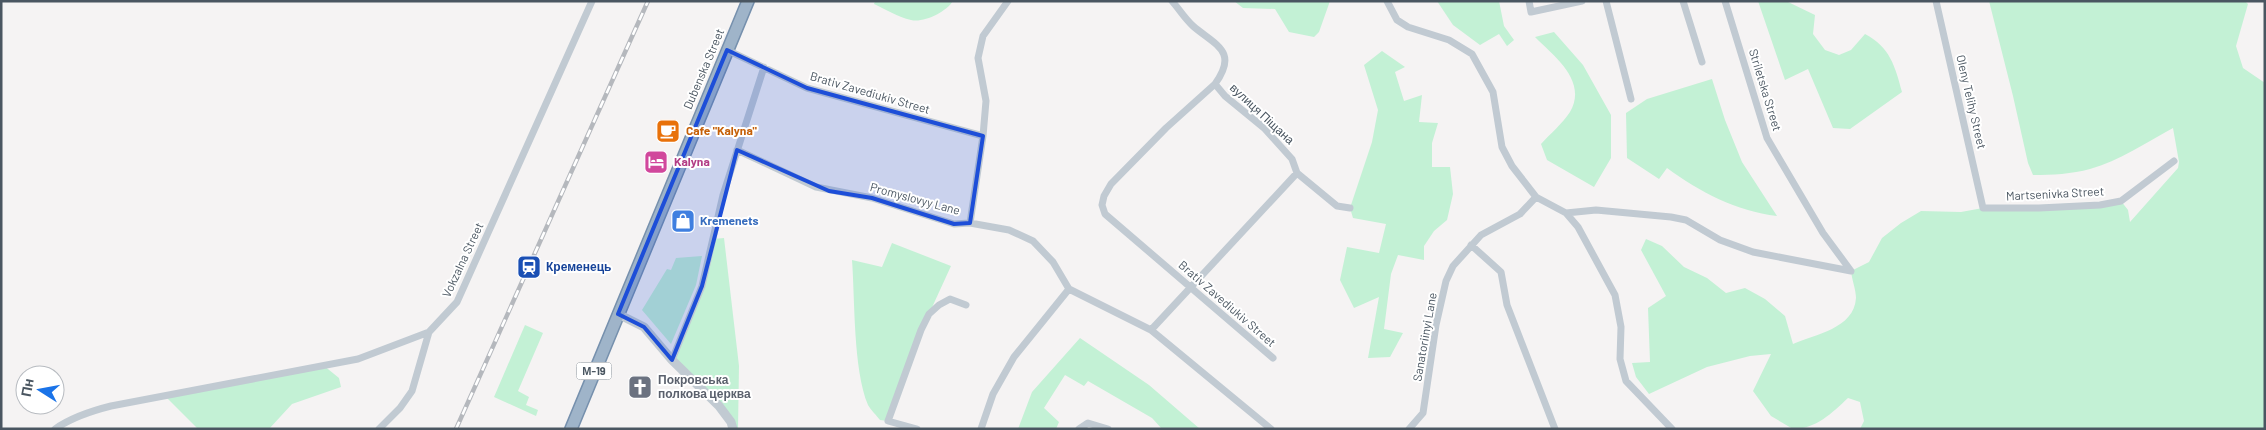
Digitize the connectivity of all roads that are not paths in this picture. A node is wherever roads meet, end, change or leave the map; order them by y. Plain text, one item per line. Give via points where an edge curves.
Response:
1 (592, 1) edge
2 (748, 1) edge
3 (1008, 1) edge
4 (1172, 1) edge
5 (1387, 1) edge
6 (1528, 1) edge
7 (1582, 1) edge
8 (1606, 1) edge
9 (1683, 1) edge
10 (1724, 1) edge
11 (1936, 1) edge
12 (727, 50) junction
13 (1702, 62) dead end
14 (764, 67) junction
15 (1215, 84) junction
16 (1631, 99) dead end
17 (983, 136) junction
18 (737, 150) junction
19 (2174, 161) dead end
20 (1297, 173) junction
21 (1536, 197) junction
22 (1350, 208) dead end
23 (1983, 208) joint
24 (1566, 213) junction
25 (970, 223) junction
26 (1471, 245) junction
27 (1190, 287) junction
28 (1069, 289) junction
29 (966, 305) dead end
30 (618, 314) junction
31 (1151, 330) junction
32 (429, 332) junction
33 (1273, 358) dead end
34 (672, 360) junction
35 (55, 429) edge
36 (379, 429) edge
37 (571, 429) edge
38 (733, 429) edge
39 (917, 429) edge
40 (981, 429) edge
41 (1079, 429) edge
42 (1108, 429) edge
43 (1272, 429) edge
44 (1409, 429) edge
45 (1555, 429) edge
46 (1672, 429) edge

1 - 32 street, Vokzalna Street via 458,302
2 - 12 highway, Dubenska Street / М-19
3 - 17 street via 983,36 978,58 986,102
4 - 15 street, вулиця Піщана via 1192,26 1211,38 1225,56 1225,66
5 - 21 street via 1397,20 1408,27 1449,40 1472,54 1493,92 1502,146 1512,166
6 - 7 street via 1530,12
8 - 16 street
9 - 13 street
10 - 24 street, Striletska Street via 1767,138 1823,233 1851,271 1753,252 1720,240 1686,220 1596,210
11 - 23 street, Oleny Telihy Street
12 - 14 street, Brativ Zavediukiv Street
12 - 30 highway, Dubenska Street / М-19
14 - 17 street, Brativ Zavediukiv Street via 807,88
14 - 18 street
15 - 20 street, вулиця Піщана via 1264,128 1292,159
15 - 27 street, Brativ Zavediukiv Street via 1166,128 1112,184 1102,205 1105,214
17 - 25 street
18 - 25 street, Promyslovyy Lane via 816,186 872,198 954,224
18 - 34 street via 702,286
19 - 23 street, Martsenivka Street via 2121,200 2100,205
20 - 22 street, вулиця Піщана via 1337,206
20 - 27 street
21 - 24 street
21 - 26 street, Sanatoriinyi Lane via 1520,214 1481,235
24 - 46 street via 1578,227 1615,295 1621,327 1620,359 1626,381
25 - 28 street, Promyslovyy Lane via 1009,230 1032,242 1053,262
26 - 44 street, Sanatoriinyi Lane via 1453,266 1446,282 1423,413
26 - 45 street via 1501,272 1507,305
27 - 31 street
27 - 33 street, Brativ Zavediukiv Street
28 - 31 street
28 - 40 street via 1014,358 993,394
29 - 39 street via 950,300 939,304 929,314 921,330 888,421
30 - 34 street via 644,326
30 - 37 highway, М-19
31 - 43 street
32 - 35 street, Vokzalna Street via 358,359 90,411
32 - 36 street via 412,391
34 - 38 street via 719,406
41 - 42 street via 1088,423

